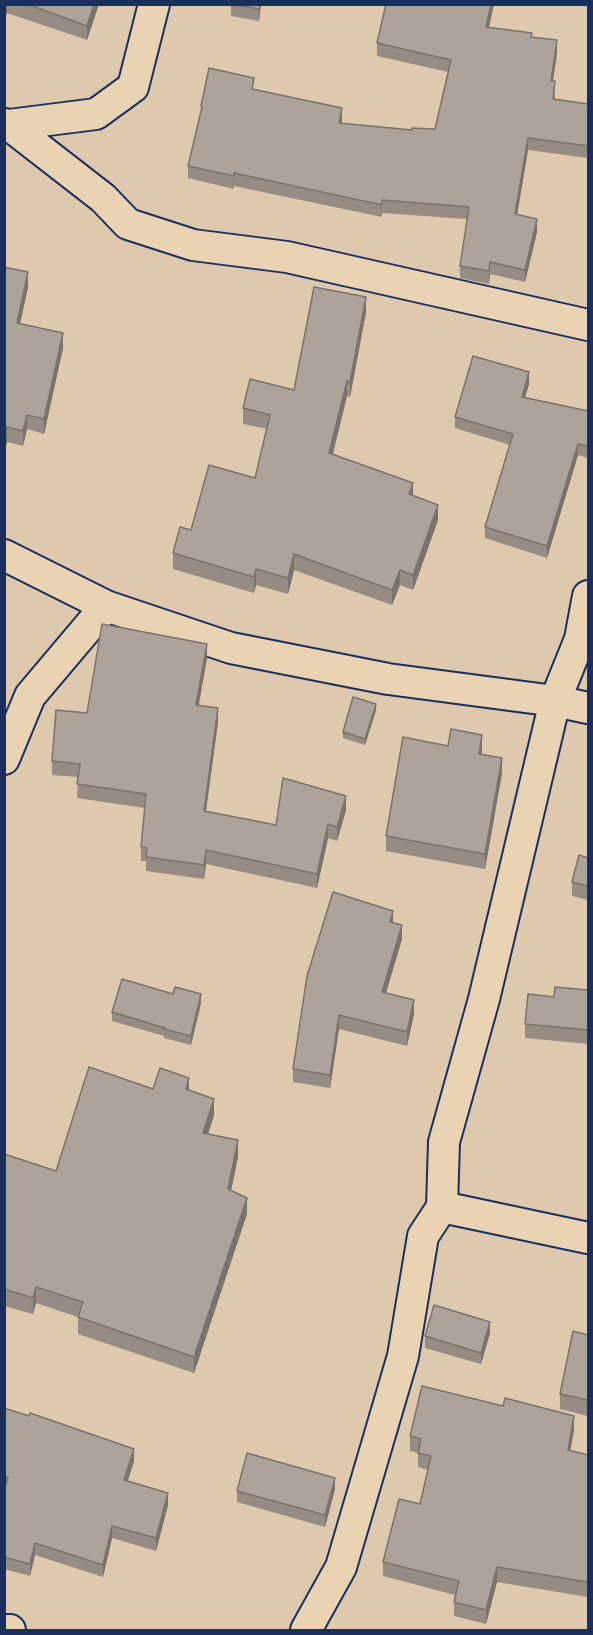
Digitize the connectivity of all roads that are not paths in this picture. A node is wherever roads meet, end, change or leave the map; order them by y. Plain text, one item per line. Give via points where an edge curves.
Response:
1 (154, 4) edge
2 (7, 124) edge
3 (588, 325) edge
4 (4, 555) edge
5 (588, 596) edge
6 (106, 606) junction
7 (584, 636) edge
8 (555, 700) junction
9 (588, 708) edge
10 (4, 759) edge
11 (442, 1208) junction
12 (588, 1238) edge
13 (4, 1630) edge
14 (10, 1630) edge
15 (306, 1630) edge

1 - 2 street via 133,87 96,114
2 - 3 street via 103,198 128,224 193,245 287,257
4 - 6 street
5 - 7 street
6 - 8 street via 231,648 388,679
6 - 10 street via 30,696
7 - 8 street
8 - 9 street
8 - 11 street via 484,999 444,1142
11 - 12 street
11 - 15 street via 423,1236 403,1356 341,1567
13 - 14 street

